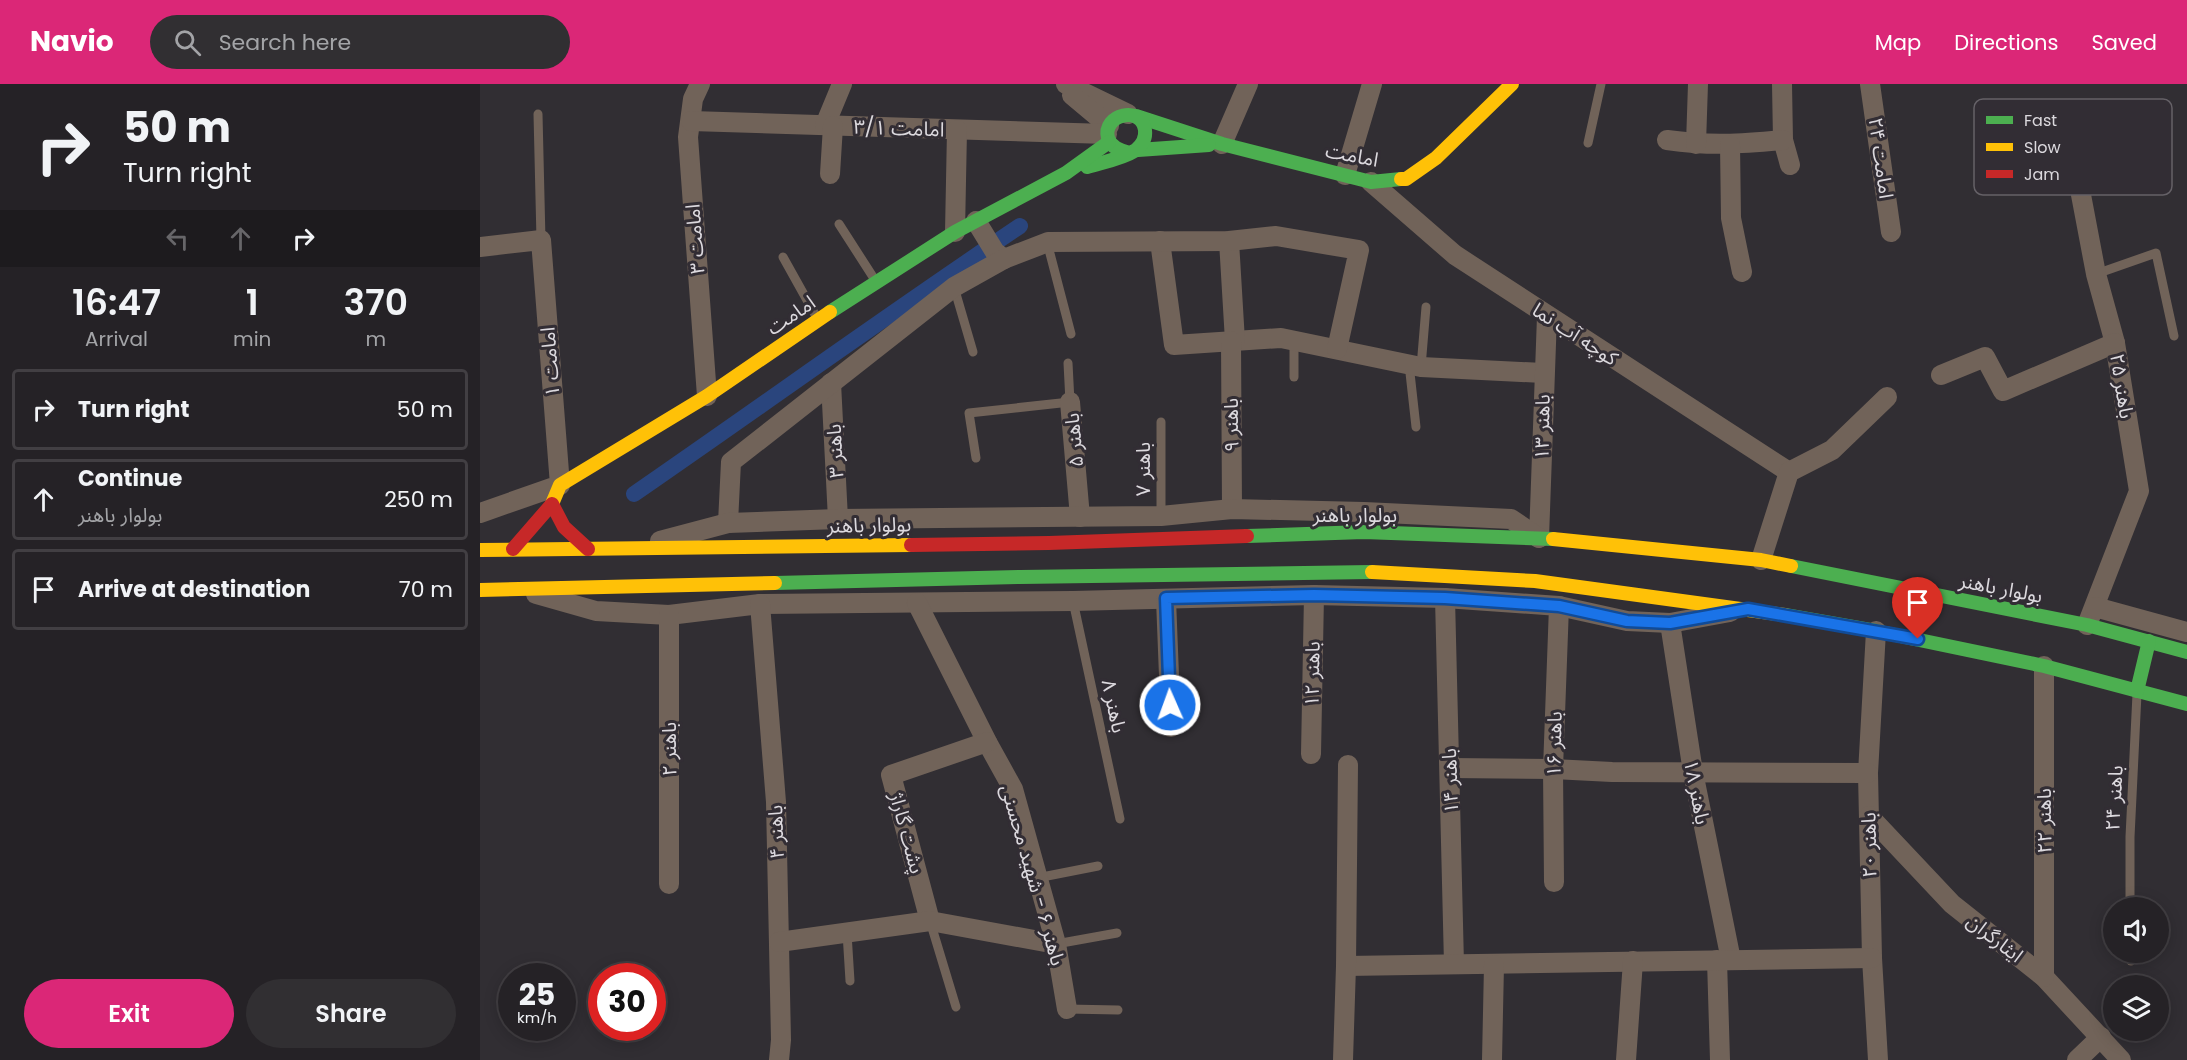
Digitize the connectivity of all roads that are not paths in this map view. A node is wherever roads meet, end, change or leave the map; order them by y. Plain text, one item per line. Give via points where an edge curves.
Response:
1 (700, 84) edge
2 (842, 84) edge
3 (1058, 84) edge
4 (1248, 84) edge
5 (1372, 84) edge
6 (1512, 84) edge
7 (1601, 84) edge
8 (1698, 84) edge
9 (1782, 84) edge
10 (1870, 84) edge
11 (1078, 86) edge
12 (538, 114) dead end
13 (1132, 115) junction
14 (690, 121) junction
15 (829, 125) junction
16 (957, 130) junction
17 (1108, 134) junction
18 (1668, 140) dead end
19 (1783, 140) junction
20 (1588, 143) dead end
21 (1222, 144) junction
22 (1696, 144) junction
23 (1730, 145) junction
24 (1134, 152) junction
25 (1790, 165) dead end
26 (1066, 173) junction
27 (830, 174) dead end
28 (1345, 176) junction
29 (1371, 182) junction
30 (2081, 195) edge
31 (976, 221) junction
32 (839, 224) dead end
33 (955, 232) junction
34 (1891, 232) dead end
35 (541, 240) junction
36 (1160, 241) junction
37 (1229, 241) junction
38 (1047, 242) junction
39 (480, 247) edge
40 (995, 250) junction
41 (783, 257) dead end
42 (1742, 272) dead end
43 (2096, 274) junction
44 (876, 282) junction
45 (954, 287) junction
46 (1426, 307) dead end
47 (1546, 316) junction
48 (818, 319) junction
49 (1071, 334) dead end
50 (2174, 336) dead end
51 (1233, 341) junction
52 (1294, 341) junction
53 (2115, 343) junction
54 (1337, 349) junction
55 (973, 352) dead end
56 (1068, 363) dead end
57 (1415, 366) junction
58 (1543, 373) junction
59 (1941, 375) dead end
60 (1294, 377) dead end
61 (831, 383) junction
62 (707, 396) junction
63 (1887, 397) dead end
64 (1070, 402) junction
65 (1161, 422) dead end
66 (1416, 427) dead end
67 (976, 458) dead end
68 (1789, 472) junction
69 (560, 484) junction
70 (552, 504) junction
71 (1232, 508) junction
72 (1364, 512) junction
73 (480, 513) edge
74 (1161, 516) junction
75 (1080, 517) junction
76 (838, 519) junction
77 (728, 523) junction
78 (1364, 532) junction
79 (1539, 538) junction
80 (1018, 543) junction
81 (1048, 543) junction
82 (635, 547) junction
83 (513, 549) junction
84 (588, 549) junction
85 (480, 550) edge
86 (1761, 560) junction
87 (1051, 576) junction
88 (1020, 577) junction
89 (901, 580) junction
90 (516, 589) junction
91 (480, 590) edge
92 (1314, 595) junction
93 (1166, 598) junction
94 (1445, 598) junction
95 (1073, 601) junction
96 (910, 603) junction
97 (760, 604) junction
98 (1559, 606) junction
99 (1748, 609) junction
100 (669, 615) junction
101 (2091, 616) junction
102 (1670, 623) junction
103 (1876, 631) junction
104 (2187, 632) edge
105 (2149, 641) junction
106 (2187, 652) edge
107 (2044, 666) junction
108 (2137, 691) junction
109 (2187, 704) edge
110 (1171, 727) dead end
111 (987, 742) junction
112 (1311, 754) dead end
113 (1348, 765) dead end
114 (1450, 768) junction
115 (1553, 769) junction
116 (1693, 772) junction
117 (1868, 773) junction
118 (1869, 816) junction
119 (1120, 819) dead end
120 (1098, 866) dead end
121 (1037, 878) junction
122 (1554, 882) dead end
123 (669, 884) dead end
124 (2130, 897) edge
125 (930, 921) junction
126 (847, 933) junction
127 (1117, 933) dead end
128 (779, 942) junction
129 (1056, 944) junction
130 (1872, 958) junction
131 (1724, 960) junction
132 (1633, 961) junction
133 (1454, 964) junction
134 (1494, 965) junction
135 (1346, 966) junction
136 (2044, 977) junction
137 (850, 981) dead end
138 (956, 1007) dead end
139 (1067, 1009) joint
140 (1118, 1011) dead end
141 (2101, 1037) junction
142 (779, 1060) edge
143 (1343, 1060) edge
144 (1492, 1060) edge
145 (1626, 1060) edge
146 (1720, 1060) edge
147 (1878, 1060) edge
148 (2077, 1060) edge
149 (2121, 1060) edge

1 - 14 street, امامت ۳
2 - 15 street
3 - 17 street
4 - 21 street
5 - 28 street
6 - 29 main road, امامت via 1436,158 1406,179
7 - 20 lane
8 - 22 street
9 - 19 street
10 - 34 street, امامت ۲۴
11 - 13 street
12 - 35 lane
13 - 17 main road via 1113,119
13 - 21 main road, امامت
13 - 24 main road via 1143,123 1146,132 1145,142
14 - 15 street, امامت ۳/۱
14 - 62 street, امامت ۳
15 - 16 street, امامت ۳/۱
15 - 27 street
16 - 17 street, امامت ۳/۱
16 - 33 street
17 - 24 main road via 1114,149
17 - 26 main road, امامت
18 - 22 street
19 - 23 street
19 - 25 street
21 - 24 main road, امامت
21 - 28 main road, امامت
22 - 23 street
23 - 42 street via 1731,218
24 - 26 main road, امامت
26 - 31 main road, امامت
28 - 29 main road, امامت
29 - 47 street, کوچه آب نما via 1455,255
30 - 43 street, باهنر ۲۵
31 - 33 main road, امامت
31 - 40 street
32 - 44 lane
33 - 44 main road, امامت
35 - 39 street
35 - 69 street, امامت ۱
36 - 37 street
36 - 38 street
36 - 51 street via 1174,345
37 - 51 street, باهنر ۹
37 - 54 street via 1276,236 1359,250
38 - 40 street
38 - 49 lane
40 - 45 street
41 - 48 lane
43 - 50 lane via 2156,253
43 - 53 street, باهنر ۲۵
44 - 48 main road, امامت
45 - 55 lane
45 - 61 street
46 - 57 lane
47 - 58 street, باهنر ۱۳
47 - 68 street, کوچه آب نما
48 - 62 main road, امامت
51 - 52 street
51 - 71 street, باهنر ۹
52 - 54 street
52 - 60 lane
53 - 59 street via 2002,391 1985,357
53 - 101 street, باهنر ۲۵ via 2139,491
54 - 57 street
56 - 64 lane, باهنر ۵
57 - 58 street
57 - 66 lane
58 - 79 street, باهنر ۱۳
61 - 76 street, باهنر ۳
61 - 77 street via 731,462
62 - 69 main road, امامت
63 - 68 street via 1832,450
64 - 67 lane via 969,413
64 - 75 street, باهنر ۵
65 - 74 lane, باهنر ۷
68 - 86 street
69 - 70 main road
69 - 73 street
70 - 83 main road
70 - 84 main road via 564,527
71 - 72 street
71 - 74 street
72 - 78 main road
72 - 79 street via 1511,519
74 - 75 street
75 - 76 street
76 - 77 street
77 - 82 street
78 - 79 main road, بولوار باهنر
78 - 81 main road, بولوار باهنر
79 - 86 main road, بولوار باهنر
80 - 81 main road, بولوار باهنر
80 - 82 main road, بولوار باهنر
80 - 88 main road via 1024,560
81 - 87 main road via 1044,560
82 - 84 main road, بولوار باهنر
83 - 84 main road, بولوار باهنر
83 - 85 main road, بولوار باهنر
86 - 101 main road, بولوار باهنر
87 - 88 main road
87 - 99 main road via 1365,572 1535,581
88 - 89 main road
89 - 90 main road
89 - 96 main road
90 - 91 main road
90 - 100 street via 596,611
92 - 93 street
92 - 94 street
92 - 112 street, باهنر ۱۲
93 - 95 street
93 - 110 street
94 - 98 street
94 - 114 street, باهنر ۱۴
95 - 96 street
95 - 119 lane, باهنر ۸
96 - 97 street
96 - 111 street, باهنر ۶ - شهید محسنی
97 - 100 street
97 - 128 street, باهنر ۴ via 776,802
98 - 102 street via 1627,621
98 - 115 street, باهنر ۱۶
99 - 102 street
99 - 103 main road
100 - 123 street, باهنر ۲
101 - 104 street
101 - 105 main road, بولوار باهنر
102 - 116 street, باهنر ۱۸
103 - 107 main road
103 - 117 street, باهنر ۲۰
105 - 106 main road, بولوار باهنر
105 - 108 main road
107 - 108 main road
107 - 136 street, باهنر ۲۲
108 - 109 main road
108 - 124 lane, باهنر ۲۴
111 - 121 street, باهنر ۶ - شهید محسنی via 1013,789
111 - 125 street, پشت گاراژ via 891,775
113 - 135 street
114 - 115 street
114 - 133 street, باهنر ۱۴
115 - 116 street
115 - 122 street, باهنر ۱۶
116 - 117 street
116 - 131 street, باهنر ۱۸
117 - 118 street, باهنر ۲۰
118 - 130 street, باهنر ۲۰
118 - 136 street, ایثارگران via 1952,904
120 - 121 lane
121 - 129 street, باهنر ۶ - شهید محسنی
125 - 126 street
125 - 129 street
125 - 138 lane
126 - 128 street
126 - 137 lane
127 - 129 lane
128 - 142 street, باهنر ۴
129 - 139 street, باهنر ۶ - شهید محسنی
130 - 131 street
130 - 147 street, باهنر ۲۰
131 - 132 street
131 - 146 street, باهنر ۱۸
132 - 134 street
132 - 145 street
133 - 134 street
133 - 135 street
134 - 144 street
135 - 143 street
136 - 141 street, ایثارگران
139 - 140 lane, باهنر ۶ - شهید محسنی
141 - 148 street
141 - 149 street, ایثارگران

